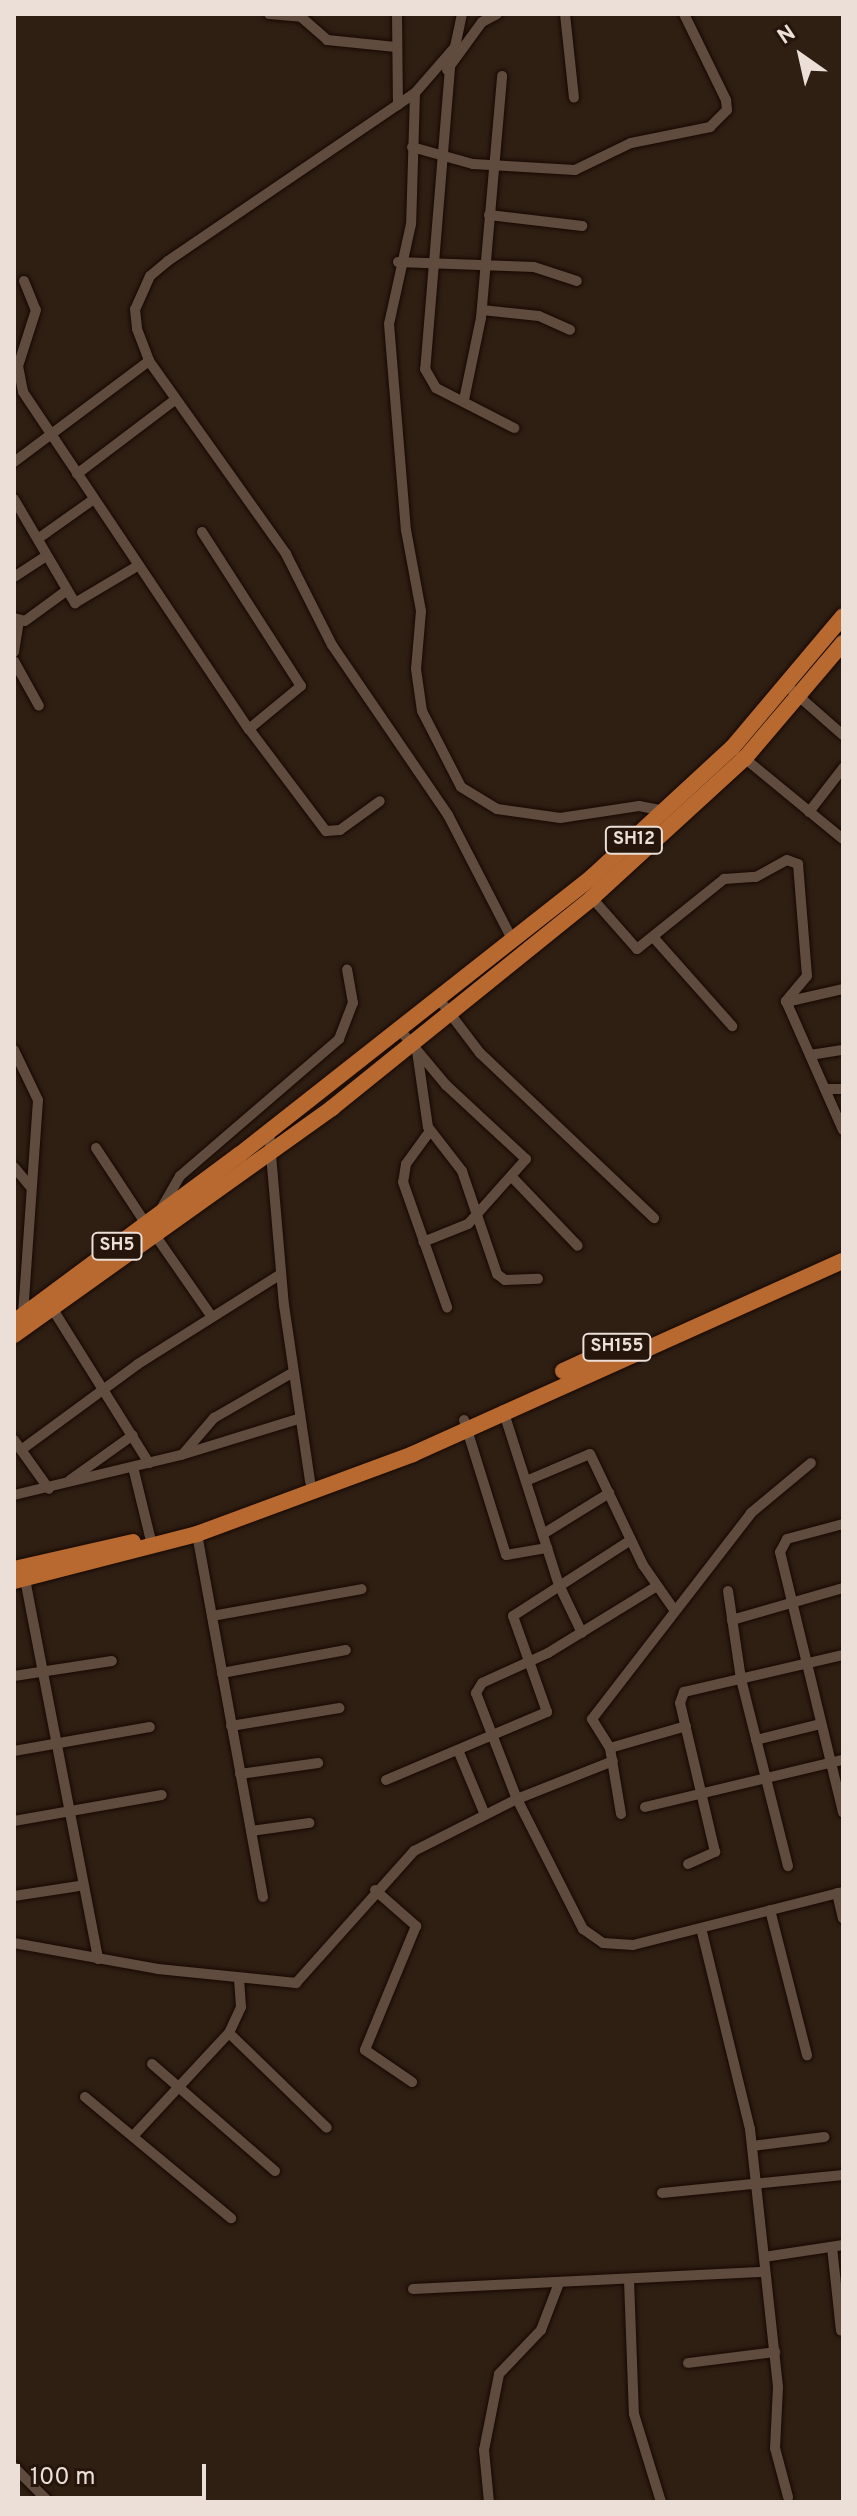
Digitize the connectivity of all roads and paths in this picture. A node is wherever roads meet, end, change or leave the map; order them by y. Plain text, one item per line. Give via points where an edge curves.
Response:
1 (269, 14) edge
2 (397, 14) edge
3 (462, 14) edge
4 (497, 14) edge
5 (565, 14) edge
6 (684, 14) edge
7 (396, 47) junction
8 (450, 68) junction
9 (430, 76) junction
10 (502, 76) dead end
11 (415, 93) junction
12 (574, 98) dead end
13 (398, 105) junction
14 (412, 147) junction
15 (441, 153) junction
16 (492, 165) junction
17 (489, 215) junction
18 (582, 226) dead end
19 (398, 262) junction
20 (433, 264) junction
21 (485, 266) junction
22 (24, 281) dead end
23 (577, 281) dead end
24 (482, 310) junction
25 (570, 330) dead end
26 (149, 361) junction
27 (175, 400) junction
28 (464, 400) junction
29 (514, 428) dead end
30 (51, 435) junction
31 (14, 462) edge
32 (77, 474) junction
33 (14, 499) edge
34 (94, 499) junction
35 (202, 532) dead end
36 (39, 538) junction
37 (46, 556) junction
38 (139, 565) junction
39 (14, 577) edge
40 (66, 591) junction
41 (843, 616) edge
42 (16, 620) edge
43 (843, 643) edge
44 (14, 652) edge
45 (14, 661) edge
46 (792, 690) junction
47 (39, 706) dead end
48 (249, 729) junction
49 (843, 735) edge
50 (738, 753) junction
51 (843, 768) edge
52 (380, 801) dead end
53 (666, 812) junction
54 (809, 812) junction
55 (843, 839) edge
56 (592, 898) junction
57 (654, 938) junction
58 (513, 941) junction
59 (347, 970) dead end
60 (843, 989) edge
61 (439, 999) junction
62 (786, 1002) junction
63 (451, 1014) junction
64 (732, 1026) dead end
65 (398, 1032) junction
66 (414, 1048) junction
67 (14, 1050) edge
68 (843, 1050) edge
69 (810, 1055) junction
70 (825, 1089) junction
71 (843, 1089) edge
72 (843, 1130) edge
73 (269, 1131) junction
74 (430, 1131) junction
75 (96, 1148) dead end
76 (271, 1150) junction
77 (14, 1167) edge
78 (220, 1169) joint
79 (512, 1177) junction
80 (31, 1187) junction
81 (476, 1216) junction
82 (654, 1218) dead end
83 (153, 1225) junction
84 (423, 1242) junction
85 (578, 1246) dead end
86 (843, 1254) edge
87 (843, 1261) edge
88 (281, 1274) junction
89 (538, 1279) dead end
90 (447, 1307) dead end
91 (52, 1308) junction
92 (212, 1317) junction
93 (19, 1318) edge
94 (14, 1335) edge
95 (292, 1373) junction
96 (104, 1389) junction
97 (503, 1410) junction
98 (298, 1419) junction
99 (465, 1424) junction
100 (133, 1435) junction
101 (14, 1440) edge
102 (21, 1450) junction
103 (181, 1455) junction
104 (149, 1463) junction
105 (811, 1463) dead end
106 (133, 1467) junction
107 (361, 1469) junction
108 (526, 1481) junction
109 (310, 1482) junction
110 (65, 1484) junction
111 (49, 1489) junction
112 (609, 1493) junction
113 (14, 1495) edge
114 (843, 1524) edge
115 (197, 1534) junction
116 (543, 1534) junction
117 (150, 1537) junction
118 (631, 1540) junction
119 (547, 1548) junction
120 (18, 1577) edge
121 (559, 1585) junction
122 (657, 1586) junction
123 (843, 1588) edge
124 (362, 1589) dead end
125 (728, 1591) dead end
126 (791, 1603) junction
127 (675, 1611) junction
128 (212, 1616) junction
129 (732, 1620) junction
130 (582, 1633) junction
131 (346, 1650) dead end
132 (843, 1655) edge
133 (112, 1661) dead end
134 (530, 1661) junction
135 (805, 1664) junction
136 (41, 1671) junction
137 (222, 1673) junction
138 (14, 1676) edge
139 (741, 1679) junction
140 (340, 1708) dead end
141 (820, 1724) junction
142 (231, 1726) junction
143 (686, 1726) junction
144 (150, 1727) dead end
145 (491, 1736) junction
146 (756, 1740) junction
147 (55, 1742) junction
148 (610, 1748) junction
149 (458, 1750) junction
150 (14, 1751) edge
151 (843, 1760) edge
152 (613, 1761) junction
153 (318, 1763) dead end
154 (830, 1763) junction
155 (240, 1774) junction
156 (765, 1779) junction
157 (386, 1780) dead end
158 (702, 1794) junction
159 (162, 1795) dead end
160 (517, 1799) junction
161 (645, 1807) dead end
162 (67, 1812) junction
163 (843, 1813) edge
164 (621, 1814) dead end
165 (485, 1815) junction
166 (14, 1821) edge
167 (309, 1823) dead end
168 (251, 1831) junction
169 (688, 1864) dead end
170 (788, 1866) dead end
171 (79, 1886) junction
172 (375, 1890) junction
173 (840, 1892) edge
174 (14, 1896) edge
175 (263, 1897) dead end
176 (770, 1910) junction
177 (843, 1918) edge
178 (701, 1928) junction
179 (14, 1943) edge
180 (98, 1959) junction
181 (239, 1978) junction
182 (229, 2033) junction
183 (807, 2055) dead end
184 (152, 2064) dead end
185 (412, 2082) dead end
186 (179, 2086) junction
187 (85, 2097) dead end
188 (327, 2128) dead end
189 (135, 2134) junction
190 (824, 2137) dead end
191 (752, 2146) junction
192 (275, 2171) dead end
193 (843, 2175) edge
194 (756, 2183) junction
195 (662, 2193) dead end
196 (231, 2218) dead end
197 (837, 2246) edge
198 (764, 2257) junction
199 (765, 2272) junction
200 (629, 2280) junction
201 (559, 2283) junction
202 (413, 2289) dead end
203 (841, 2314) edge
204 (841, 2331) edge
205 (775, 2352) junction
206 (688, 2363) dead end
207 (14, 2467) edge
208 (788, 2497) dead end
209 (49, 2502) edge
210 (489, 2502) edge
211 (661, 2502) edge

1 - 7 street via 301,17 327,40
2 - 7 street
3 - 9 street via 455,47
4 - 8 street via 482,22
5 - 12 street
6 - 16 street via 726,100 722,118 697,131 631,143 583,169
7 - 13 street
8 - 9 street
8 - 15 street
9 - 11 street
10 - 16 street
11 - 13 street
11 - 14 street
13 - 26 street via 150,276 135,309
14 - 15 street
14 - 19 street via 411,224
15 - 16 street
15 - 20 street
16 - 17 street
17 - 18 street
17 - 21 street
19 - 20 street
19 - 53 street via 390,363 421,611 418,689 438,753 461,787 515,816 560,818 639,806
20 - 21 street
20 - 28 street via 425,369 436,388
21 - 23 street via 548,270
21 - 24 street
22 - 30 street via 36,310 19,377
24 - 25 street via 539,316
24 - 28 street
26 - 27 street
26 - 30 street
27 - 32 street
27 - 58 street via 286,554 332,645 448,815
28 - 29 street
30 - 31 street
30 - 32 street
32 - 34 street
33 - 36 street
34 - 36 street
34 - 38 street
35 - 48 street via 301,686
36 - 37 street
37 - 39 street
37 - 40 street
38 - 40 street via 84,603 75,603
38 - 48 street
40 - 42 street
41 - 46 main road, SH12
42 - 44 street
43 - 46 main road
45 - 47 street
46 - 49 street
46 - 50 main road, SH12
48 - 52 street via 326,831 340,830
50 - 53 main road, SH12
50 - 54 street
50 - 56 main road
51 - 54 street
53 - 58 main road, SH12
54 - 55 street
56 - 57 street via 634,947
56 - 63 main road
57 - 62 street via 724,879 756,877 779,862 794,861 801,868 807,976
57 - 64 street
58 - 61 main road, SH12
59 - 83 street via 353,1003 339,1039 180,1176
60 - 62 street
61 - 63 street
61 - 65 main road, SH12
62 - 69 street
63 - 66 main road
63 - 82 street via 495,1069
65 - 66 street
65 - 73 main road, SH12
66 - 74 street
66 - 76 main road
66 - 79 street via 524,1155 525,1163
67 - 80 street via 38,1100
68 - 69 street
69 - 70 street
70 - 71 street
70 - 72 street
73 - 76 street
73 - 78 main road, SH12
74 - 81 street via 462,1171
74 - 84 street via 403,1171
75 - 83 street
76 - 83 main road via 200,1202
76 - 88 street
77 - 80 street
78 - 83 main road, SH5
79 - 81 street
79 - 85 street
80 - 93 street
81 - 84 street
81 - 89 street via 500,1279
83 - 91 main road
83 - 92 street
83 - 93 main road, SH5
84 - 90 street
86 - 99 main road, SH155 via 584,1360
87 - 97 main road, SH155
88 - 92 street
88 - 95 street
91 - 94 main road
91 - 96 street
92 - 96 street
95 - 98 street
95 - 103 street via 214,1418
96 - 100 street
96 - 102 street
97 - 99 main road, SH155
97 - 108 street
98 - 103 street
98 - 109 street
99 - 107 main road, SH155
99 - 119 street via 506,1555
100 - 104 street
100 - 110 street
101 - 102 street
102 - 111 street
103 - 104 street
104 - 106 street
105 - 127 street via 770,1492
106 - 110 street
106 - 117 street
107 - 109 main road, SH155
107 - 115 main road, SH155
108 - 112 street via 586,1452
108 - 116 street
109 - 117 main road, SH155
110 - 111 street
111 - 113 street
112 - 116 street
112 - 118 street
114 - 126 street via 783,1542
115 - 120 main road, SH155
115 - 128 street
116 - 119 street
117 - 120 main road, SH155
118 - 121 street
118 - 122 street
119 - 121 street
120 - 136 street
121 - 130 street
121 - 134 street via 513,1616
122 - 127 street
122 - 130 street
123 - 126 street
124 - 128 street
125 - 129 street
126 - 129 street
126 - 135 street
127 - 148 street via 592,1719
128 - 137 street
129 - 139 street
130 - 134 street
131 - 137 street
132 - 135 street
133 - 136 street
134 - 145 street via 478,1689
134 - 145 street via 547,1712
135 - 139 street
135 - 141 street
136 - 138 street
136 - 147 street
137 - 142 street
139 - 143 street via 684,1692
139 - 146 street
140 - 142 street
141 - 146 street
141 - 154 street
142 - 155 street
143 - 148 street
143 - 158 street
144 - 147 street
145 - 149 street
145 - 160 street
146 - 156 street
147 - 150 street
147 - 162 street
148 - 152 street
149 - 157 street
149 - 165 street
151 - 154 street
152 - 160 street
152 - 164 street
153 - 155 street
154 - 156 street
154 - 163 street
155 - 168 street
156 - 158 street
156 - 170 street
158 - 161 street
158 - 169 street via 715,1852
159 - 162 street
160 - 165 street
160 - 178 street via 552,1876 593,1938 633,1945
162 - 166 street
162 - 171 street
165 - 172 street via 414,1851
167 - 168 street
168 - 175 street
171 - 174 street
171 - 180 street
172 - 181 street via 305,1977 287,1985
172 - 185 street via 416,1926 365,2050
173 - 176 street
173 - 177 street
176 - 178 street
176 - 183 street
178 - 191 street
179 - 180 street
180 - 181 street
181 - 182 street via 241,2007
182 - 186 street
182 - 188 street
184 - 186 street
186 - 189 street
186 - 192 street
187 - 189 street
189 - 196 street
190 - 191 street
191 - 194 street
193 - 194 street
194 - 195 street
194 - 198 street
197 - 198 street
197 - 203 street
198 - 199 street
199 - 200 street
199 - 205 street
200 - 201 street
200 - 211 street via 634,2414
201 - 202 street
201 - 210 street via 541,2330 499,2374 484,2450
203 - 204 street
205 - 206 street
205 - 208 street via 775,2448
207 - 209 street

